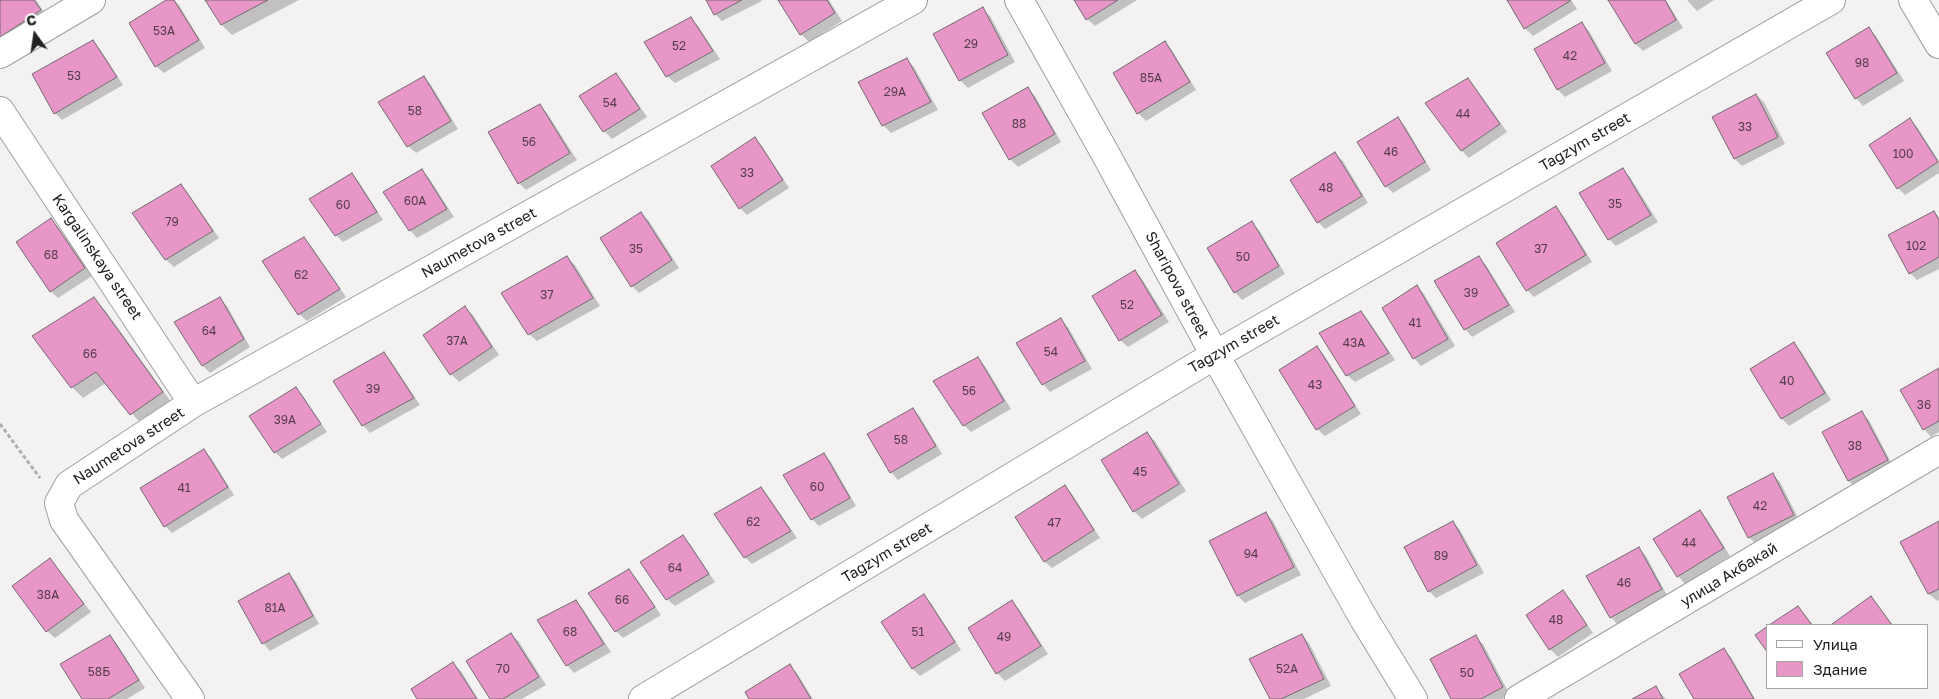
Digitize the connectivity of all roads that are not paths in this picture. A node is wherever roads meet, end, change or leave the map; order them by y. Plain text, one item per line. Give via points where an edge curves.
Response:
1 (91, 0) edge
2 (913, 0) edge
3 (1020, 0) edge
4 (1831, 0) edge
5 (1914, 0) edge
6 (1939, 44) edge
7 (0, 54) edge
8 (0, 111) edge
9 (1215, 355) junction
10 (193, 403) junction
11 (1939, 450) edge
12 (190, 699) edge
13 (643, 699) edge
14 (1413, 699) edge
15 (1520, 699) edge

1 - 7 street
2 - 10 street, Naumetova street
3 - 9 street, Sharipova street
4 - 9 street, Tagzym street
5 - 6 street
8 - 10 street, Kargalinskaya street
9 - 13 street, Tagzym street
9 - 14 street, Sharipova street
10 - 12 street, Naumetova street via 69,485 59,503 64,520
11 - 15 street, улица Акбакай

